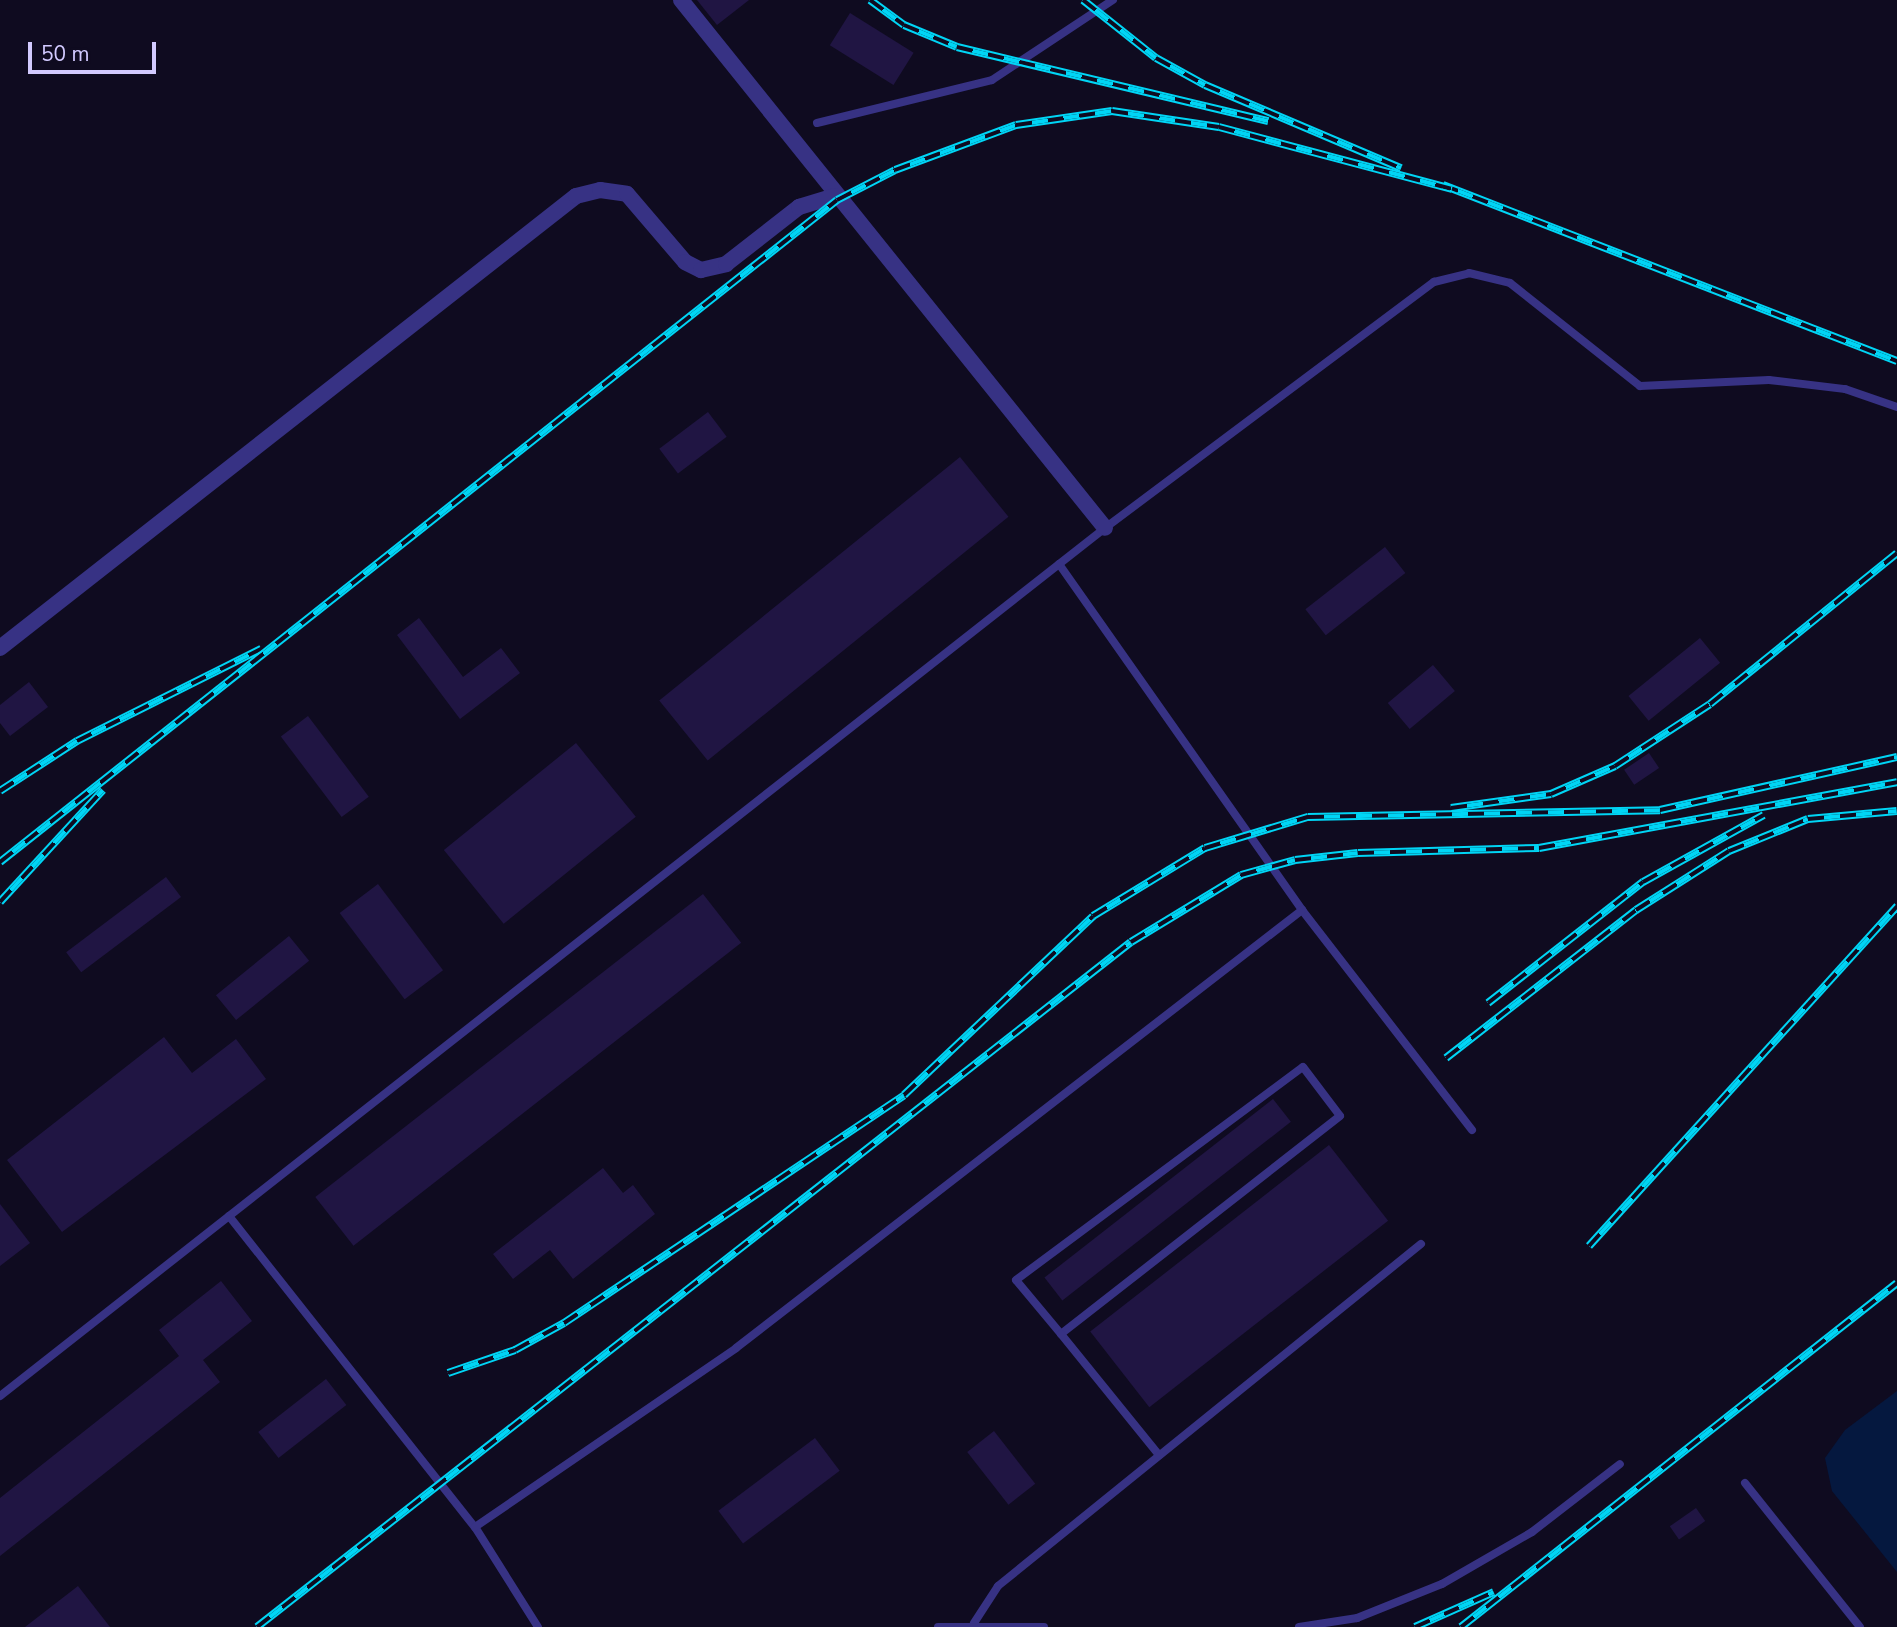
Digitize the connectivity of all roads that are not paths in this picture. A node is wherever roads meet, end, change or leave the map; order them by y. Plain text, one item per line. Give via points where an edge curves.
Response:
1 (681, 0) edge
2 (1113, 0) edge
3 (817, 123) dead end
4 (834, 196) junction
5 (1897, 407) edge
6 (1105, 528) junction
7 (1059, 564) junction
8 (0, 648) edge
9 (1302, 910) junction
10 (1472, 1130) dead end
11 (229, 1216) junction
12 (1422, 1244) dead end
13 (1060, 1334) junction
14 (0, 1396) edge
15 (1159, 1455) junction
16 (1620, 1464) dead end
17 (1745, 1483) dead end
18 (475, 1527) junction
19 (974, 1623) junction
20 (538, 1627) edge
21 (938, 1627) edge
22 (1044, 1627) edge
23 (1299, 1627) edge
24 (1860, 1627) edge

1 - 4 street
2 - 3 lane via 992,80
4 - 6 street
4 - 8 street via 799,207 726,264 701,270 685,262 627,194 600,190 576,196
5 - 6 lane via 1845,389 1769,380 1640,386 1510,283 1469,272 1434,282
6 - 7 lane
7 - 9 lane
7 - 11 lane
9 - 10 lane
9 - 18 lane via 736,1348
11 - 14 lane
11 - 18 lane
12 - 15 lane
13 - 13 lane via 1340,1116 1303,1067 1016,1280
13 - 15 lane
15 - 19 lane via 998,1586
16 - 23 lane via 1532,1532 1442,1584 1357,1618
17 - 24 lane
18 - 20 lane
19 - 21 lane
19 - 22 lane

